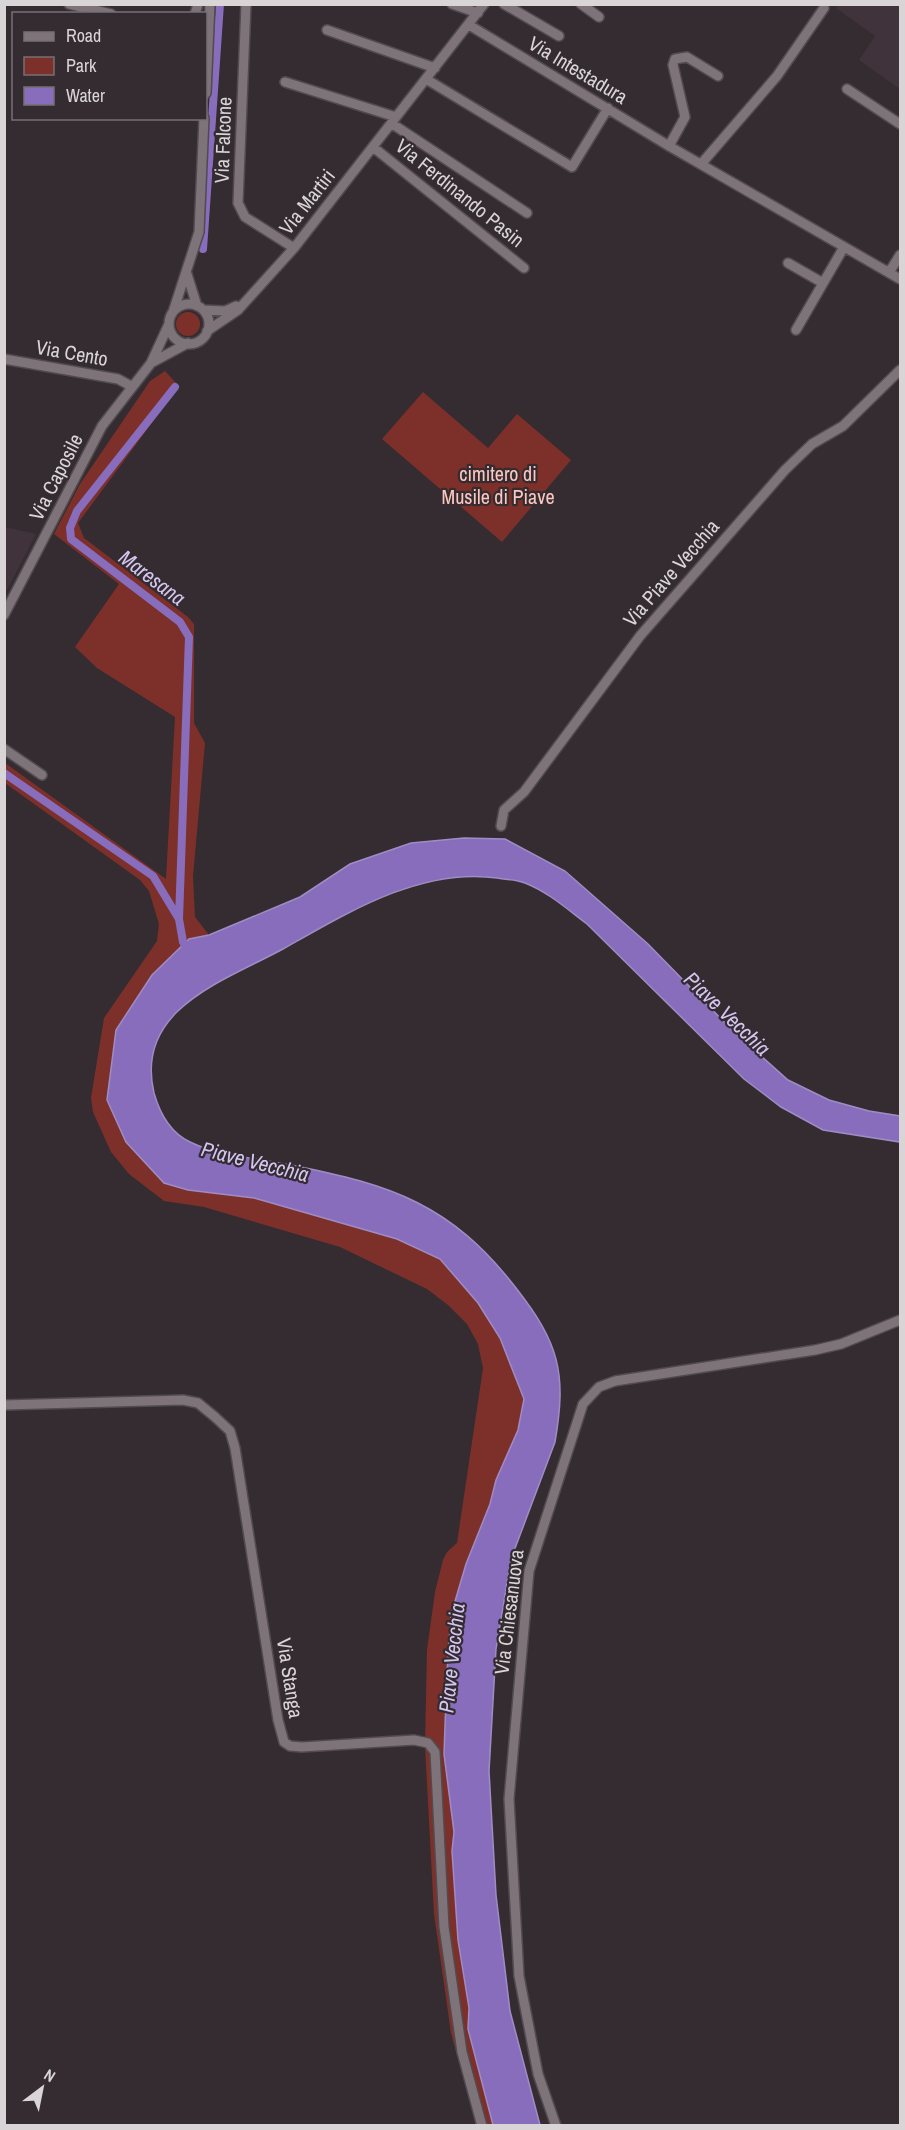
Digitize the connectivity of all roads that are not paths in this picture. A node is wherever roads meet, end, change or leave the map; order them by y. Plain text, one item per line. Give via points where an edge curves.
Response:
1 (69, 4) edge
2 (210, 4) edge
3 (246, 4) edge
4 (452, 4) edge
5 (484, 4) edge
6 (504, 4) edge
7 (581, 4) edge
8 (824, 8) dead end
9 (103, 12) edge
10 (478, 13) junction
11 (599, 16) dead end
12 (469, 25) junction
13 (327, 30) dead end
14 (559, 36) dead end
15 (435, 68) junction
16 (207, 71) edge
17 (718, 76) dead end
18 (426, 79) junction
19 (285, 82) dead end
20 (848, 89) dead end
21 (608, 108) junction
22 (204, 120) edge
23 (394, 120) junction
24 (900, 124) edge
25 (669, 146) junction
26 (373, 147) junction
27 (702, 163) junction
28 (526, 213) dead end
29 (844, 246) junction
30 (294, 248) junction
31 (900, 255) edge
32 (788, 263) dead end
33 (524, 268) dead end
34 (890, 271) junction
35 (187, 273) junction
36 (900, 279) edge
37 (823, 283) junction
38 (241, 305) junction
39 (200, 308) junction
40 (173, 312) junction
41 (169, 324) junction
42 (796, 330) dead end
43 (207, 331) junction
44 (188, 344) junction
45 (4, 360) edge
46 (151, 363) junction
47 (900, 370) edge
48 (131, 386) junction
49 (4, 615) edge
50 (4, 749) edge
51 (42, 775) dead end
52 (501, 826) dead end
53 (900, 1320) edge
54 (4, 1405) edge
55 (482, 2126) edge
56 (555, 2126) edge

1 - 9 street
2 - 16 street
3 - 30 street, Via Falcone via 238,203 245,217
4 - 10 street
5 - 10 street, Via Martiri
6 - 14 street
7 - 11 street
8 - 27 street via 777,76
10 - 12 street, Via Martiri
12 - 15 street, Via Martiri
12 - 21 street, Via Intestadura
13 - 15 street
15 - 18 street, Via Martiri
17 - 25 street via 687,57 675,59 685,117
18 - 21 street via 572,167
18 - 23 street, Via Martiri
19 - 23 street
20 - 24 street
21 - 25 street, Via Intestadura
22 - 35 street via 199,232
23 - 26 street, Via Martiri
23 - 28 street, Via Ferdinando Pasin
25 - 27 street, Via Intestadura
26 - 30 street, Via Martiri
26 - 33 street, Via Ferdinando Pasin
27 - 29 street, Via Intestadura
29 - 34 street, Via Intestadura
29 - 37 street
30 - 38 street, Via Martiri
31 - 34 street
32 - 37 street
34 - 36 street, Via Intestadura
35 - 39 street
35 - 40 street
37 - 42 street
38 - 39 street via 225,311
38 - 43 street, Via Martiri
39 - 40 street via 185,304
39 - 43 street via 208,320
40 - 41 street
41 - 44 street via 175,337
41 - 46 street, Via Caposile
43 - 44 street via 201,340
44 - 46 street, Via Caposile
45 - 48 street, Via Cento via 118,379
46 - 48 street, Via Caposile
47 - 52 street, Via Piave Vecchia via 843,426 812,444 785,471 639,636 524,792 504,810
48 - 49 street, Via Caposile via 102,426
50 - 51 street
53 - 56 street, Via Chiesanuova via 815,1350 615,1381 599,1387 583,1404 529,1571 508,1799 519,1976 538,2074
54 - 55 street, Via Stanga via 183,1400 198,1403 230,1431 241,1474 284,1742 303,1747 414,1740 428,1743 435,1752 444,1927 462,2052

